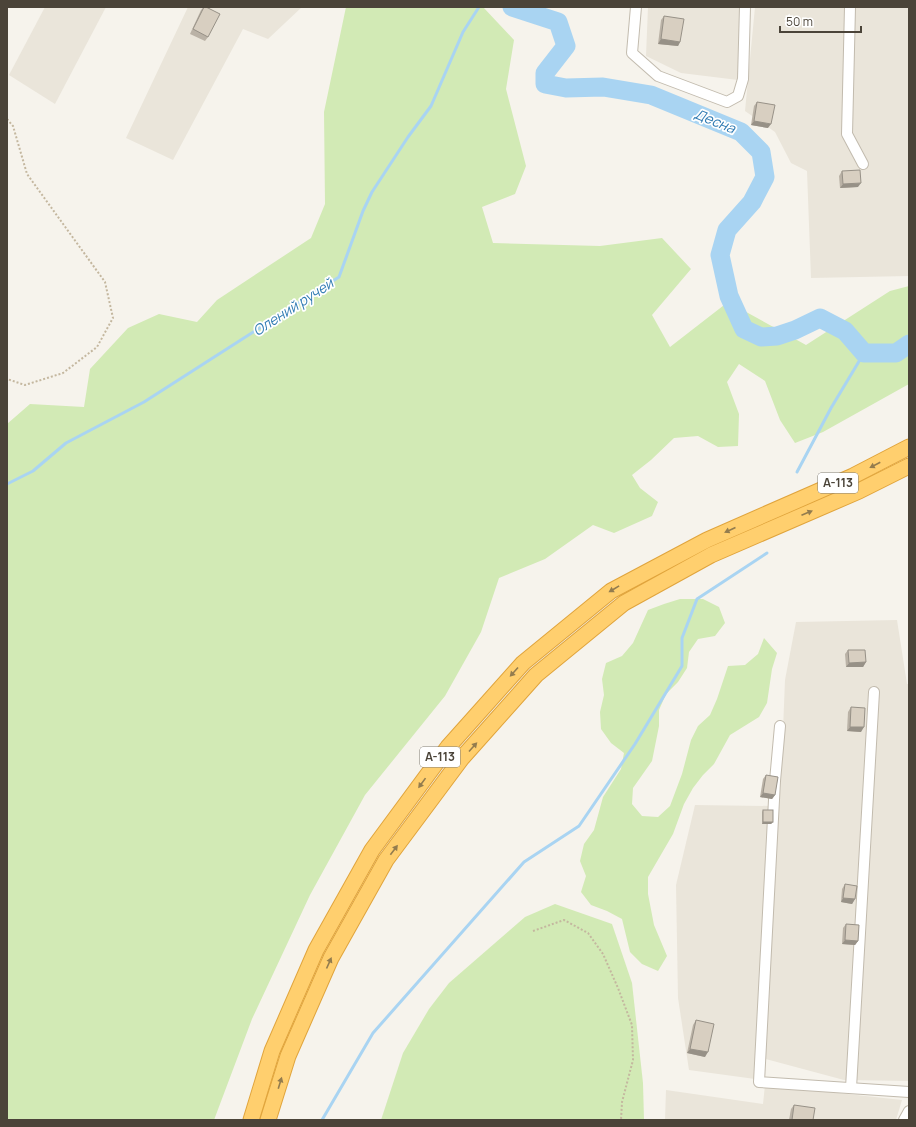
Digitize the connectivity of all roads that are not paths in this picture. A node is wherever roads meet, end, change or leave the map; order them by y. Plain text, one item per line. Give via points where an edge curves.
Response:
1 (636, 7) edge
2 (745, 7) edge
3 (850, 7) edge
4 (863, 164) dead end
5 (909, 447) edge
6 (909, 466) edge
7 (874, 692) dead end
8 (780, 726) dead end
9 (851, 1088) junction
10 (909, 1092) edge
11 (909, 1111) edge
12 (251, 1120) edge
13 (268, 1120) edge
14 (904, 1120) edge

1 - 2 street via 632,54 658,76 728,102 738,96 743,79
3 - 4 street via 847,134
5 -> 12 highway, А-113 via 854,476 707,540 611,590 523,663 448,746 372,850 316,950 272,1051
13 -> 6 highway, А-113 via 288,1056 331,958 386,860 462,758 536,675 624,603 711,554 859,491
7 - 9 street
8 - 9 street via 759,1082
9 - 10 street
11 - 14 street

